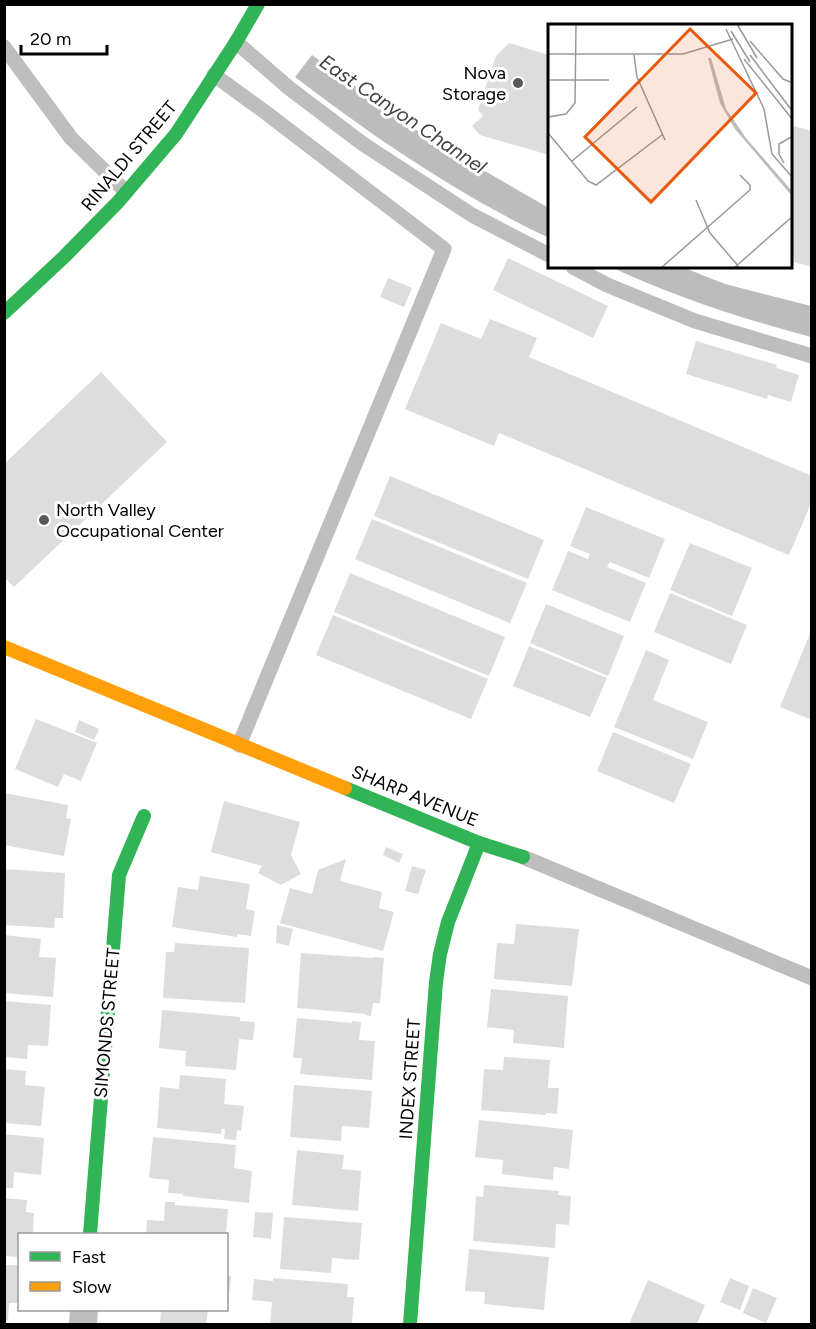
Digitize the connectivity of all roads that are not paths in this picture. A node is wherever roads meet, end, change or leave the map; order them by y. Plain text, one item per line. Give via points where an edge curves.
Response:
1 (258, 4) edge
2 (236, 42) junction
3 (4, 47) edge
4 (214, 75) junction
5 (126, 192) junction
6 (548, 254) edge
7 (575, 268) edge
8 (4, 313) edge
9 (812, 356) edge
10 (4, 647) edge
11 (239, 744) junction
12 (144, 816) dead end
13 (479, 843) junction
14 (523, 857) joint
15 (812, 978) edge
16 (90, 1233) edge
17 (410, 1324) edge

1 - 2 street, RINALDI STREET
2 - 4 street, RINALDI STREET
2 - 6 lane via 363,144 472,215
3 - 5 lane via 70,138
4 - 5 street, RINALDI STREET via 176,134
4 - 11 lane via 444,249
5 - 8 street, RINALDI STREET
7 - 9 lane via 695,321
10 - 11 street, SHARP AVENUE
11 - 13 street, SHARP AVENUE
12 - 16 street, SIMONDS STREET via 119,875
13 - 14 street, SHARP AVENUE
13 - 17 street, INDEX STREET via 448,922 440,954
14 - 15 lane, SHARP AVENUE

